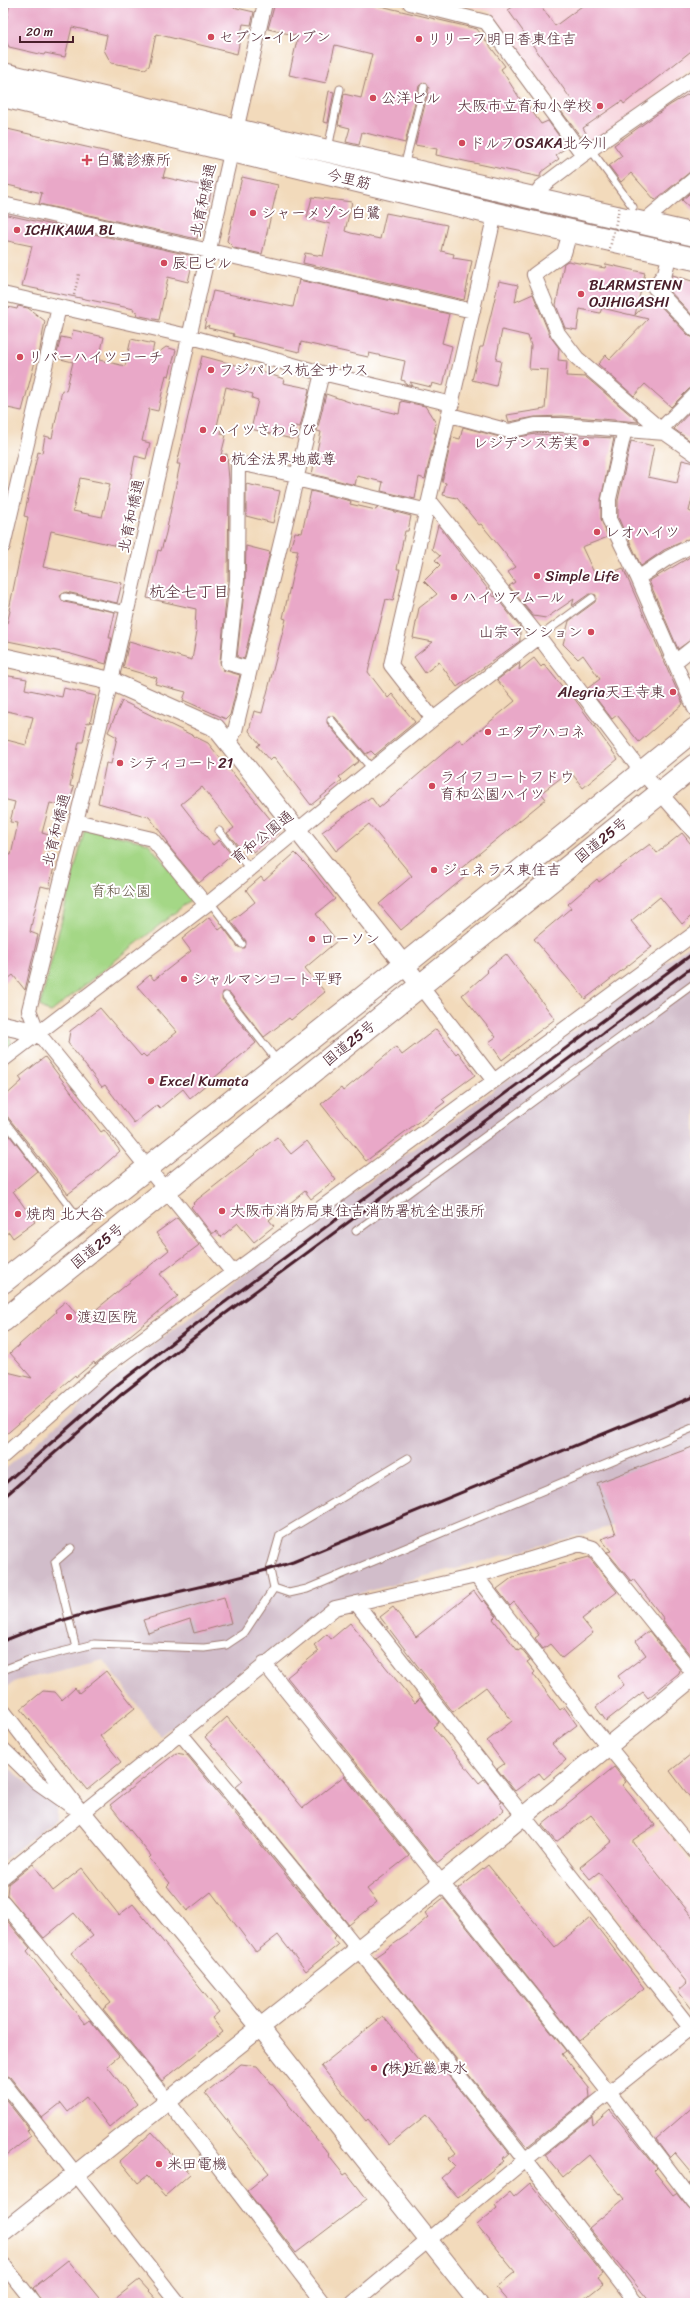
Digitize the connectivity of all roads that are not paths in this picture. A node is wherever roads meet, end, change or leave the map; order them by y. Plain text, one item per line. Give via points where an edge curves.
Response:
1 (265, 3) edge
2 (410, 3) edge
3 (3, 74) edge
4 (695, 77) edge
5 (424, 88) dead end
6 (340, 89) dead end
7 (3, 96) edge
8 (234, 141) junction
9 (327, 151) junction
10 (587, 153) junction
11 (404, 169) junction
12 (695, 178) edge
13 (533, 198) junction
14 (3, 204) edge
15 (495, 214) junction
16 (638, 215) junction
17 (570, 232) junction
18 (694, 234) edge
19 (209, 251) junction
20 (670, 253) junction
21 (695, 259) edge
22 (3, 294) edge
23 (65, 308) junction
24 (473, 311) junction
25 (695, 330) edge
26 (188, 336) junction
27 (322, 373) junction
28 (695, 394) edge
29 (451, 409) junction
30 (625, 429) junction
31 (663, 431) junction
32 (695, 454) edge
33 (296, 477) junction
34 (429, 506) junction
35 (695, 544) edge
36 (3, 546) edge
37 (638, 578) junction
38 (65, 597) dead end
39 (592, 598) dead end
40 (128, 610) junction
41 (539, 637) junction
42 (695, 646) edge
43 (3, 657) edge
44 (675, 662) junction
45 (250, 669) junction
46 (111, 681) junction
47 (695, 709) edge
48 (433, 719) junction
49 (331, 720) dead end
50 (695, 729) edge
51 (229, 741) junction
52 (695, 765) edge
53 (372, 769) junction
54 (642, 771) junction
55 (660, 792) junction
56 (76, 821) junction
57 (298, 830) junction
58 (219, 831) dead end
59 (695, 833) edge
60 (250, 869) junction
61 (208, 904) junction
62 (695, 933) edge
63 (242, 944) dead end
64 (404, 965) junction
65 (695, 984) edge
66 (420, 985) junction
67 (226, 996) dead end
68 (3, 1025) edge
69 (38, 1033) junction
70 (3, 1060) edge
71 (279, 1064) junction
72 (494, 1081) junction
73 (3, 1120) edge
74 (149, 1167) junction
75 (167, 1190) junction
76 (80, 1221) junction
77 (356, 1231) dead end
78 (233, 1273) junction
79 (3, 1282) edge
80 (3, 1321) edge
81 (695, 1428) edge
82 (3, 1456) edge
83 (408, 1458) dead end
84 (71, 1548) dead end
85 (476, 1576) junction
86 (274, 1588) junction
87 (356, 1604) junction
88 (76, 1648) junction
89 (264, 1663) junction
90 (3, 1670) edge
91 (695, 1675) edge
92 (4, 1712) edge
93 (180, 1733) junction
94 (607, 1745) junction
95 (3, 1749) edge
96 (83, 1814) junction
97 (524, 1814) junction
98 (695, 1852) edge
99 (3, 1877) edge
100 (443, 1882) junction
101 (3, 1902) edge
102 (359, 1948) junction
103 (260, 2027) junction
104 (693, 2029) edge
105 (3, 2082) edge
106 (610, 2093) junction
107 (167, 2100) junction
108 (526, 2159) junction
109 (75, 2174) junction
110 (695, 2204) edge
111 (3, 2232) edge
112 (428, 2240) junction
113 (3, 2264) edge
114 (34, 2303) edge
115 (178, 2303) edge
116 (323, 2303) edge
117 (353, 2303) edge
118 (478, 2303) edge
119 (636, 2303) edge

1 - 8 street, 北育和橋通
2 - 10 street via 486,22
3 - 8 main road, 今里筋
4 - 10 street
5 - 11 lane
6 - 9 lane
7 - 8 main road, 今里筋
8 - 9 main road, 今里筋
8 - 15 main road, 今里筋
8 - 19 street, 北育和橋通
9 - 11 main road, 今里筋
10 - 13 street via 541,187
10 - 16 lane
11 - 13 main road, 今里筋
12 - 16 street
13 - 16 main road, 今里筋
14 - 19 street
15 - 17 main road, 今里筋
15 - 24 street
16 - 18 main road, 今里筋
17 - 20 main road, 今里筋
17 - 31 street via 564,253 534,275 558,332 577,358
19 - 24 street
19 - 26 street, 北育和橋通
20 - 21 main road, 今里筋
20 - 25 street via 665,273 654,287
22 - 23 street
23 - 26 street
23 - 36 street
24 - 29 street
26 - 27 street
26 - 40 street, 北育和橋通
27 - 29 street
27 - 33 street
28 - 31 street
29 - 30 street via 509,431 535,425
29 - 34 street
30 - 31 street
30 - 37 street via 609,499 609,519
31 - 32 street
33 - 34 street
33 - 45 street
33 - 45 street via 238,463 237,580 228,663
34 - 41 street
34 - 48 street via 391,665
35 - 37 street
37 - 44 street
38 - 40 lane
39 - 41 lane
40 - 46 street, 北育和橋通
41 - 48 street, 育和公園通
41 - 54 street
42 - 44 street
43 - 46 street
44 - 47 street
45 - 51 street via 235,731
46 - 51 street via 216,728
46 - 56 street, 北育和橋通
48 - 53 street, 育和公園通
49 - 53 lane
50 - 54 main road, 国道25号
51 - 57 street
52 - 55 main road, 国道25号
53 - 57 street, 育和公園通
54 - 55 street
54 - 64 main road, 国道25号
55 - 59 street
55 - 66 main road, 国道25号
56 - 61 street via 152,839
56 - 69 street, 北育和橋通 via 28,1010
57 - 60 street, 育和公園通
57 - 64 street
58 - 60 lane
60 - 61 street, 育和公園通
61 - 63 lane
61 - 69 street, 育和公園通
62 - 72 street
64 - 66 street
64 - 71 main road, 国道25号
65 - 77 lane
66 - 72 street
66 - 75 main road, 国道25号
67 - 71 lane
68 - 69 street
69 - 70 street, 育和公園通
69 - 74 street, 北育和橋通
71 - 74 main road, 国道25号
72 - 78 street
73 - 76 lane
74 - 75 street, 北育和橋通
74 - 76 main road, 国道25号
75 - 78 street, 北育和橋通
75 - 80 main road, 国道25号
76 - 79 main road, 国道25号
78 - 82 street via 106,1366
81 - 86 lane via 307,1589 289,1593
83 - 86 lane via 280,1534 270,1570
84 - 88 lane via 54,1562
85 - 87 street
85 - 91 street via 580,1544 593,1548
85 - 94 street
86 - 88 lane via 244,1633 226,1645 204,1648 94,1644
87 - 89 street via 335,1608
87 - 97 street
88 - 90 lane via 29,1660
89 - 93 street
89 - 100 street
91 - 94 street
92 - 96 street
93 - 96 street
93 - 102 street
94 - 97 street
94 - 98 street
95 - 96 street via 37,1782
96 - 99 street
96 - 103 street
97 - 100 street
97 - 104 street
100 - 102 street
100 - 106 street
101 - 107 street
102 - 103 street
102 - 108 street
103 - 107 street
103 - 112 street
104 - 106 street
105 - 109 street
106 - 108 street
106 - 110 street
107 - 109 street
107 - 116 street
108 - 112 street
108 - 119 street
109 - 111 street
109 - 115 street
112 - 117 street
112 - 118 street
113 - 114 street

